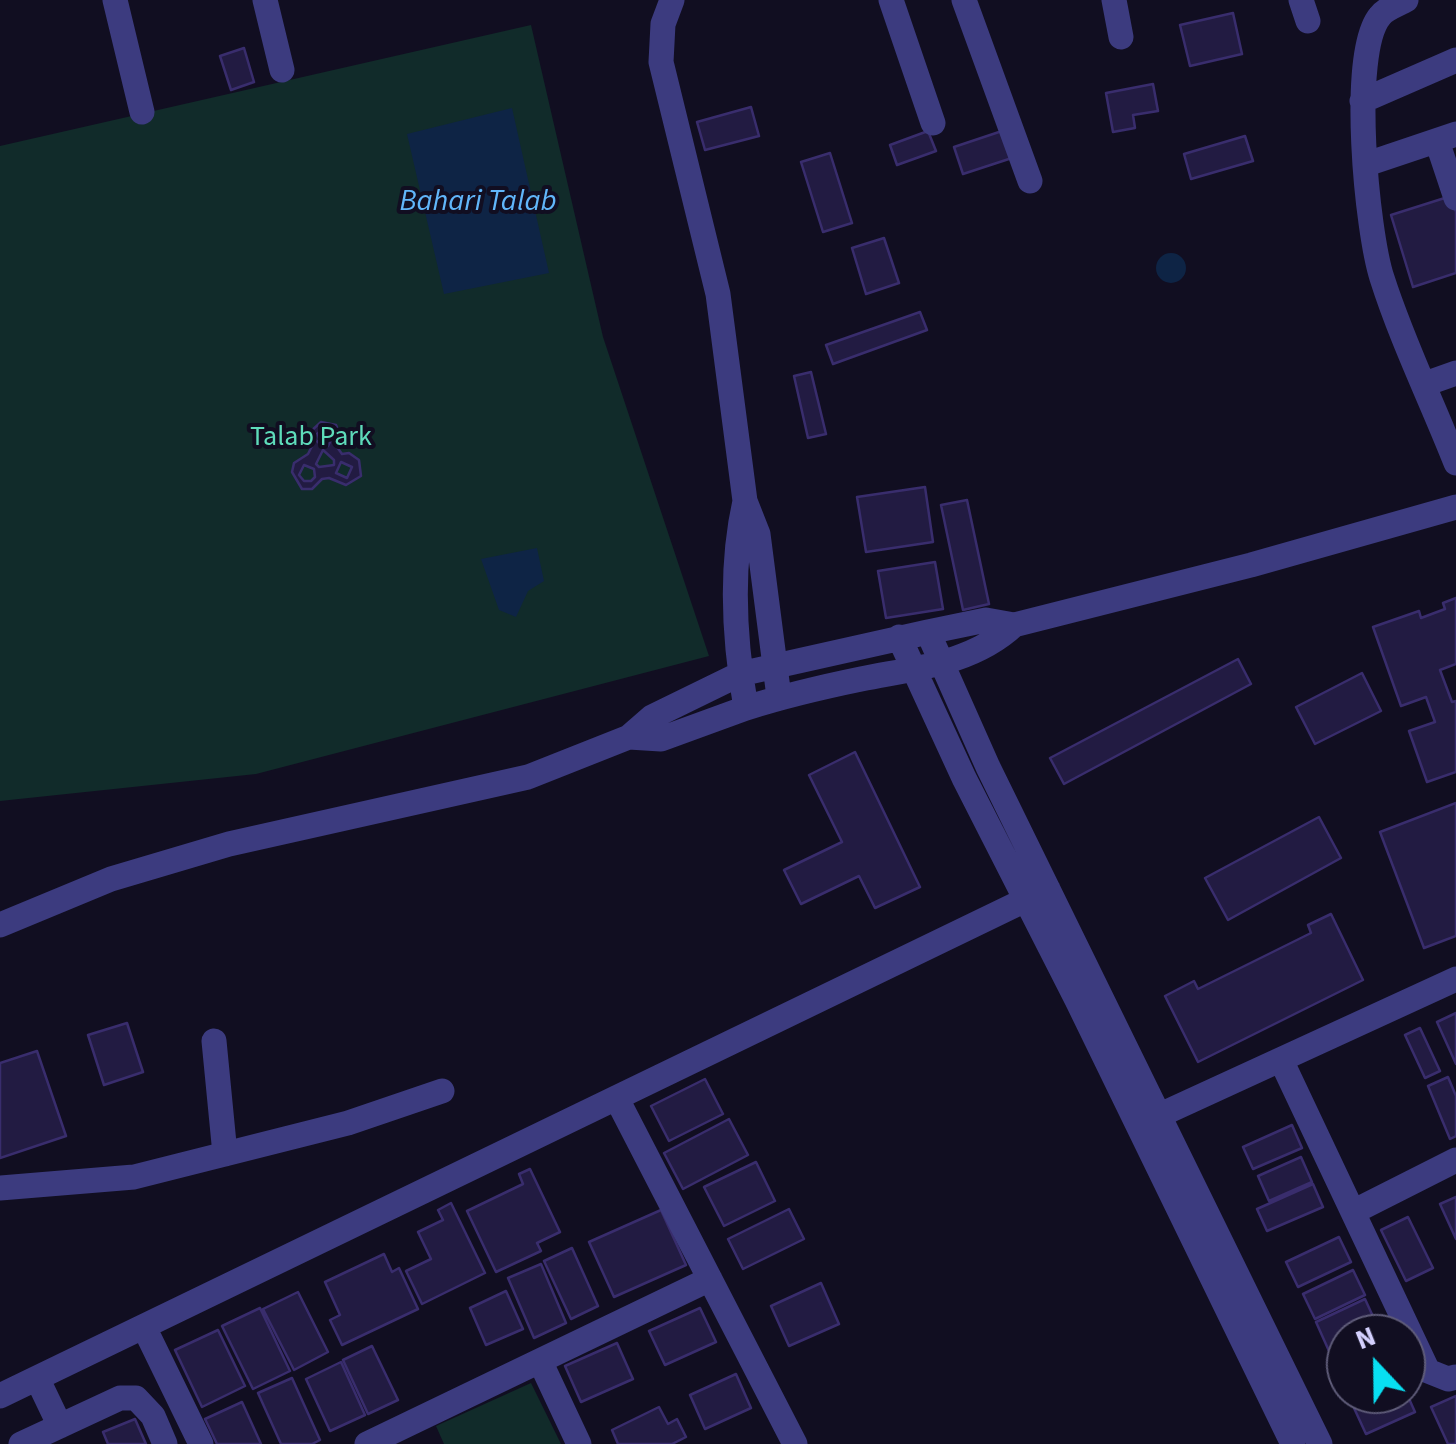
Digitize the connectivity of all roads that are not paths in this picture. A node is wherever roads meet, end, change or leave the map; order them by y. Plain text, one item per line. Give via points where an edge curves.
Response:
1 (115, 0) edge
2 (265, 0) edge
3 (672, 0) edge
4 (891, 0) edge
5 (964, 0) edge
6 (1114, 0) edge
7 (1406, 0) edge
8 (1379, 8) edge
9 (1121, 36) dead end
10 (1456, 60) edge
11 (282, 70) dead end
12 (1362, 101) junction
13 (142, 112) dead end
14 (933, 124) dead end
15 (1447, 137) edge
16 (1367, 164) junction
17 (1030, 182) dead end
18 (1456, 198) edge
19 (1456, 373) edge
20 (1425, 384) junction
21 (1456, 463) edge
22 (744, 501) junction
23 (1456, 507) edge
24 (1014, 624) junction
25 (928, 632) junction
26 (900, 636) junction
27 (943, 663) junction
28 (776, 665) junction
29 (915, 670) junction
30 (740, 674) junction
31 (779, 698) junction
32 (746, 708) junction
33 (629, 736) junction
34 (1037, 894) junction
35 (0, 925) edge
36 (1456, 979) edge
37 (214, 1041) dead end
38 (1281, 1060) junction
39 (442, 1091) dead end
40 (616, 1098) junction
41 (1148, 1120) junction
42 (224, 1154) junction
43 (1456, 1160) edge
44 (0, 1188) edge
45 (1355, 1211) junction
46 (710, 1279) junction
47 (144, 1327) junction
48 (540, 1361) junction
49 (1456, 1377) edge
50 (37, 1378) junction
51 (0, 1396) edge
52 (60, 1426) junction
53 (416, 1433) edge
54 (21, 1444) edge
55 (165, 1444) edge
56 (201, 1444) edge
57 (367, 1444) edge
58 (579, 1444) edge
59 (795, 1444) edge
60 (1293, 1444) edge
61 (1320, 1444) edge

1 - 13 street
2 - 11 street
3 - 22 street via 661,62 718,294
4 - 14 street
5 - 17 street
6 - 9 street
7 - 8 street
8 - 12 street via 1364,56
10 - 12 street
12 - 16 street
15 - 16 street
15 - 18 street
16 - 20 street via 1381,277
19 - 20 street
20 - 21 street
22 - 28 street via 758,534
22 - 30 street via 736,538
23 - 24 street
24 - 25 street via 986,620
24 - 27 street via 996,642
25 - 26 street
25 - 27 street
26 - 28 street
26 - 29 street
27 - 29 street
27 - 34 street
28 - 30 street
28 - 31 street
29 - 31 street
29 - 34 street
30 - 32 street
30 - 33 street via 652,717
31 - 32 street
32 - 33 street via 660,739
33 - 35 street via 528,776 229,844 111,879
34 - 40 street
34 - 41 street
36 - 38 street
37 - 42 street
38 - 41 street
38 - 45 street
39 - 42 street
40 - 46 street
40 - 47 street
41 - 60 street
41 - 61 street
42 - 44 street via 134,1176
43 - 45 street
45 - 49 street via 1428,1371
46 - 48 street
46 - 59 street
47 - 50 street
47 - 56 street
48 - 53 street
48 - 58 street
50 - 51 street
50 - 52 street
52 - 54 street
52 - 55 street via 120,1398 136,1398
53 - 57 street

